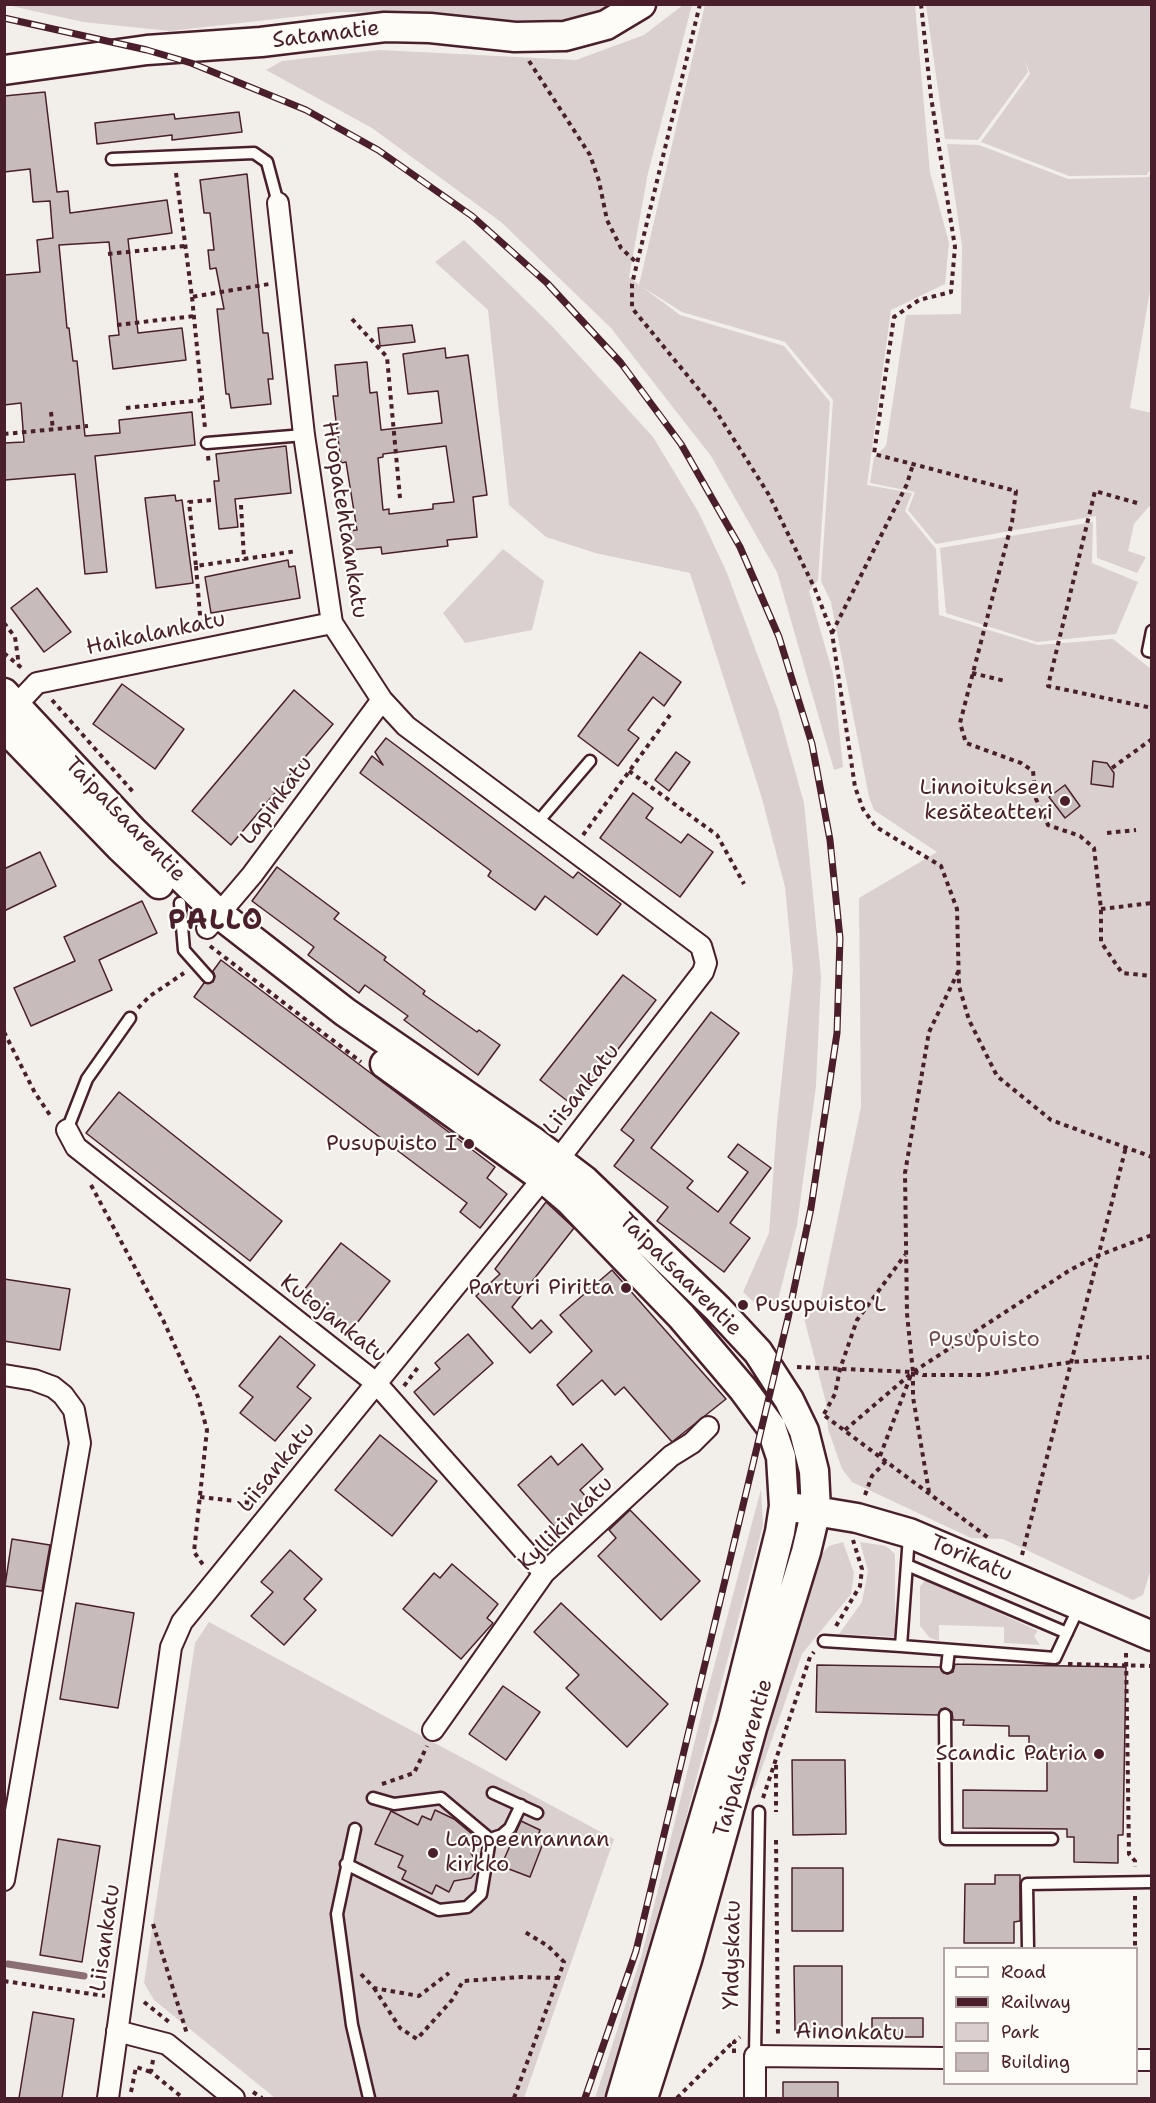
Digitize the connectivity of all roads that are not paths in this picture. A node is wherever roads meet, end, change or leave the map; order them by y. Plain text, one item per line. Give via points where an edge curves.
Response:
1 (641, 4) edge
2 (4, 70) edge
3 (112, 159) dead end
4 (278, 203) joint
5 (304, 435) junction
6 (207, 444) road end
7 (332, 623) junction
8 (1152, 631) edge
9 (1152, 652) edge
10 (382, 700) junction
11 (8, 711) edge
12 (590, 761) dead end
13 (537, 823) junction
14 (180, 903) junction
15 (213, 921) junction
16 (706, 963) joint
17 (208, 977) dead end
18 (130, 1018) dead end
19 (67, 1130) joint
20 (551, 1169) junction
21 (4, 1375) edge
22 (376, 1383) junction
23 (708, 1427) dead end
24 (784, 1506) junction
25 (816, 1509) junction
26 (909, 1533) junction
27 (907, 1565) junction
28 (544, 1573) junction
29 (1080, 1604) junction
30 (1067, 1633) junction
31 (1152, 1636) edge
32 (824, 1641) dead end
33 (901, 1646) junction
34 (949, 1650) junction
35 (947, 1668) dead end
36 (945, 1715) dead end
37 (433, 1730) road end
38 (493, 1793) dead end
39 (373, 1798) road end
40 (521, 1805) junction
41 (759, 1812) dead end
42 (537, 1813) dead end
43 (355, 1828) dead end
44 (490, 1839) junction
45 (1052, 1839) dead end
46 (346, 1864) junction
47 (4, 1880) edge
48 (1152, 1882) edge
49 (1028, 1947) edge
50 (117, 2031) junction
51 (755, 2056) junction
52 (943, 2058) edge
53 (108, 2098) edge
54 (234, 2098) edge
55 (369, 2098) edge
56 (621, 2098) edge
57 (643, 2098) edge
58 (755, 2098) edge

1 - 2 main road, Satamatie via 606,25 565,36 515,37 385,27 261,42 147,50
3 - 4 lane via 254,153 267,162
4 - 5 street, Huopatehtaankatu
5 - 6 lane
5 - 7 street, Huopatehtaankatu
7 - 10 street, Huopatehtaankatu
7 - 11 street, Haikalankatu via 37,682
8 - 9 lane via 1148,651
10 - 13 street, Huopatehtaankatu via 406,726
10 - 15 street, Lapinkatu
11 - 14 main road, Taipalsaarentie via 120,847
11 - 15 main road, Taipalsaarentie via 132,830
12 - 13 lane
13 - 16 street, Huopatehtaankatu via 701,946
14 - 15 main road, Taipalsaarentie
14 - 17 lane via 184,950
15 - 20 main road, Taipalsaarentie via 345,1012
16 - 20 street, Liisankatu via 698,979
18 - 19 lane via 87,1079
19 - 22 street, Kutojankatu via 76,1147
20 - 22 street, Liisankatu
20 - 24 main road, Taipalsaarentie via 744,1389 771,1427 781,1457
20 - 25 main road, Taipalsaarentie via 585,1181 758,1352 804,1431 814,1471
21 - 47 street via 34,1380 63,1395 74,1410 80,1443
22 - 28 street, Kutojankatu
22 - 50 street, Liisankatu via 182,1622 171,1647
23 - 28 street, Kyllikinkatu
24 - 25 main road, Torikatu
24 - 56 main road, Taipalsaarentie via 732,1724
25 - 26 main road, Torikatu
25 - 57 main road, Taipalsaarentie via 687,1960
26 - 27 lane
26 - 29 main road, Torikatu
27 - 30 lane
27 - 33 lane
28 - 37 street, Kyllikinkatu
29 - 30 lane
29 - 31 main road, Torikatu
30 - 34 lane via 1055,1658
32 - 33 lane
33 - 34 lane
34 - 35 lane
36 - 45 lane via 946,1839
38 - 40 lane
39 - 44 lane via 394,1804 441,1798
40 - 42 lane
40 - 44 lane via 510,1828
41 - 51 lane, Yhdyskatu
43 - 46 lane
44 - 46 lane via 481,1894 467,1906 440,1910
46 - 55 lane via 337,1914 352,2025
48 - 49 lane via 1027,1884
50 - 53 street, Liisankatu
50 - 54 street via 167,2044
51 - 52 street, Ainonkatu
51 - 58 street, Yhdyskatu

